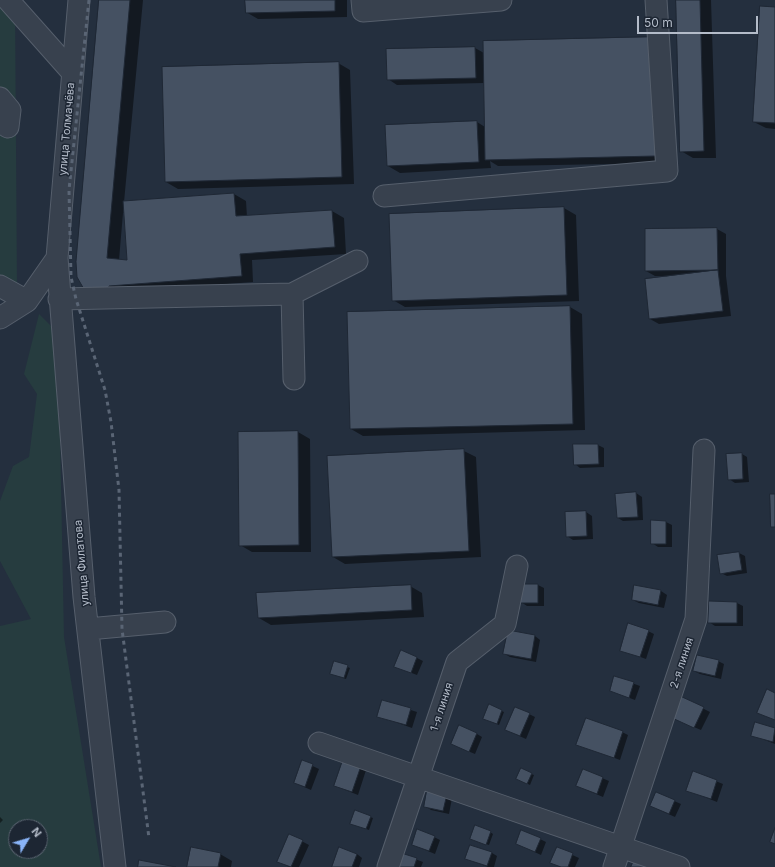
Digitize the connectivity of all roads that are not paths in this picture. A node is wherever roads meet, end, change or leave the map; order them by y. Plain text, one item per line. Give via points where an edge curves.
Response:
1 (8, 0) edge
2 (79, 0) edge
3 (362, 0) edge
4 (501, 0) edge
5 (656, 0) edge
6 (72, 72) junction
7 (0, 98) edge
8 (0, 122) edge
9 (384, 196) dead end
10 (57, 258) junction
11 (358, 261) dead end
12 (0, 286) edge
13 (292, 294) junction
14 (27, 300) junction
15 (59, 300) junction
16 (0, 318) edge
17 (294, 379) dead end
18 (704, 450) dead end
19 (517, 566) dead end
20 (165, 622) dead end
21 (88, 629) junction
22 (319, 743) dead end
23 (418, 778) junction
24 (621, 848) junction
25 (115, 867) edge
26 (388, 867) edge
27 (614, 867) edge
28 (680, 867) edge

1 - 6 street
2 - 6 street, улица Толмачёва
3 - 4 street via 363,11
5 - 9 street via 667,171
6 - 10 street, улица Толмачёва
7 - 8 street via 10,110 8,127
10 - 14 street
10 - 15 street, улица Филатова
11 - 13 street
12 - 14 street
13 - 15 street
13 - 17 street
14 - 16 street
15 - 21 street, улица Филатова
18 - 24 street, 2-я линия via 696,619
19 - 23 street, 1-я линия via 505,624 456,662
20 - 21 street
21 - 25 street, улица Филатова
22 - 23 street
23 - 24 street
23 - 26 street, 1-я линия
24 - 27 street, 2-я линия
24 - 28 street

